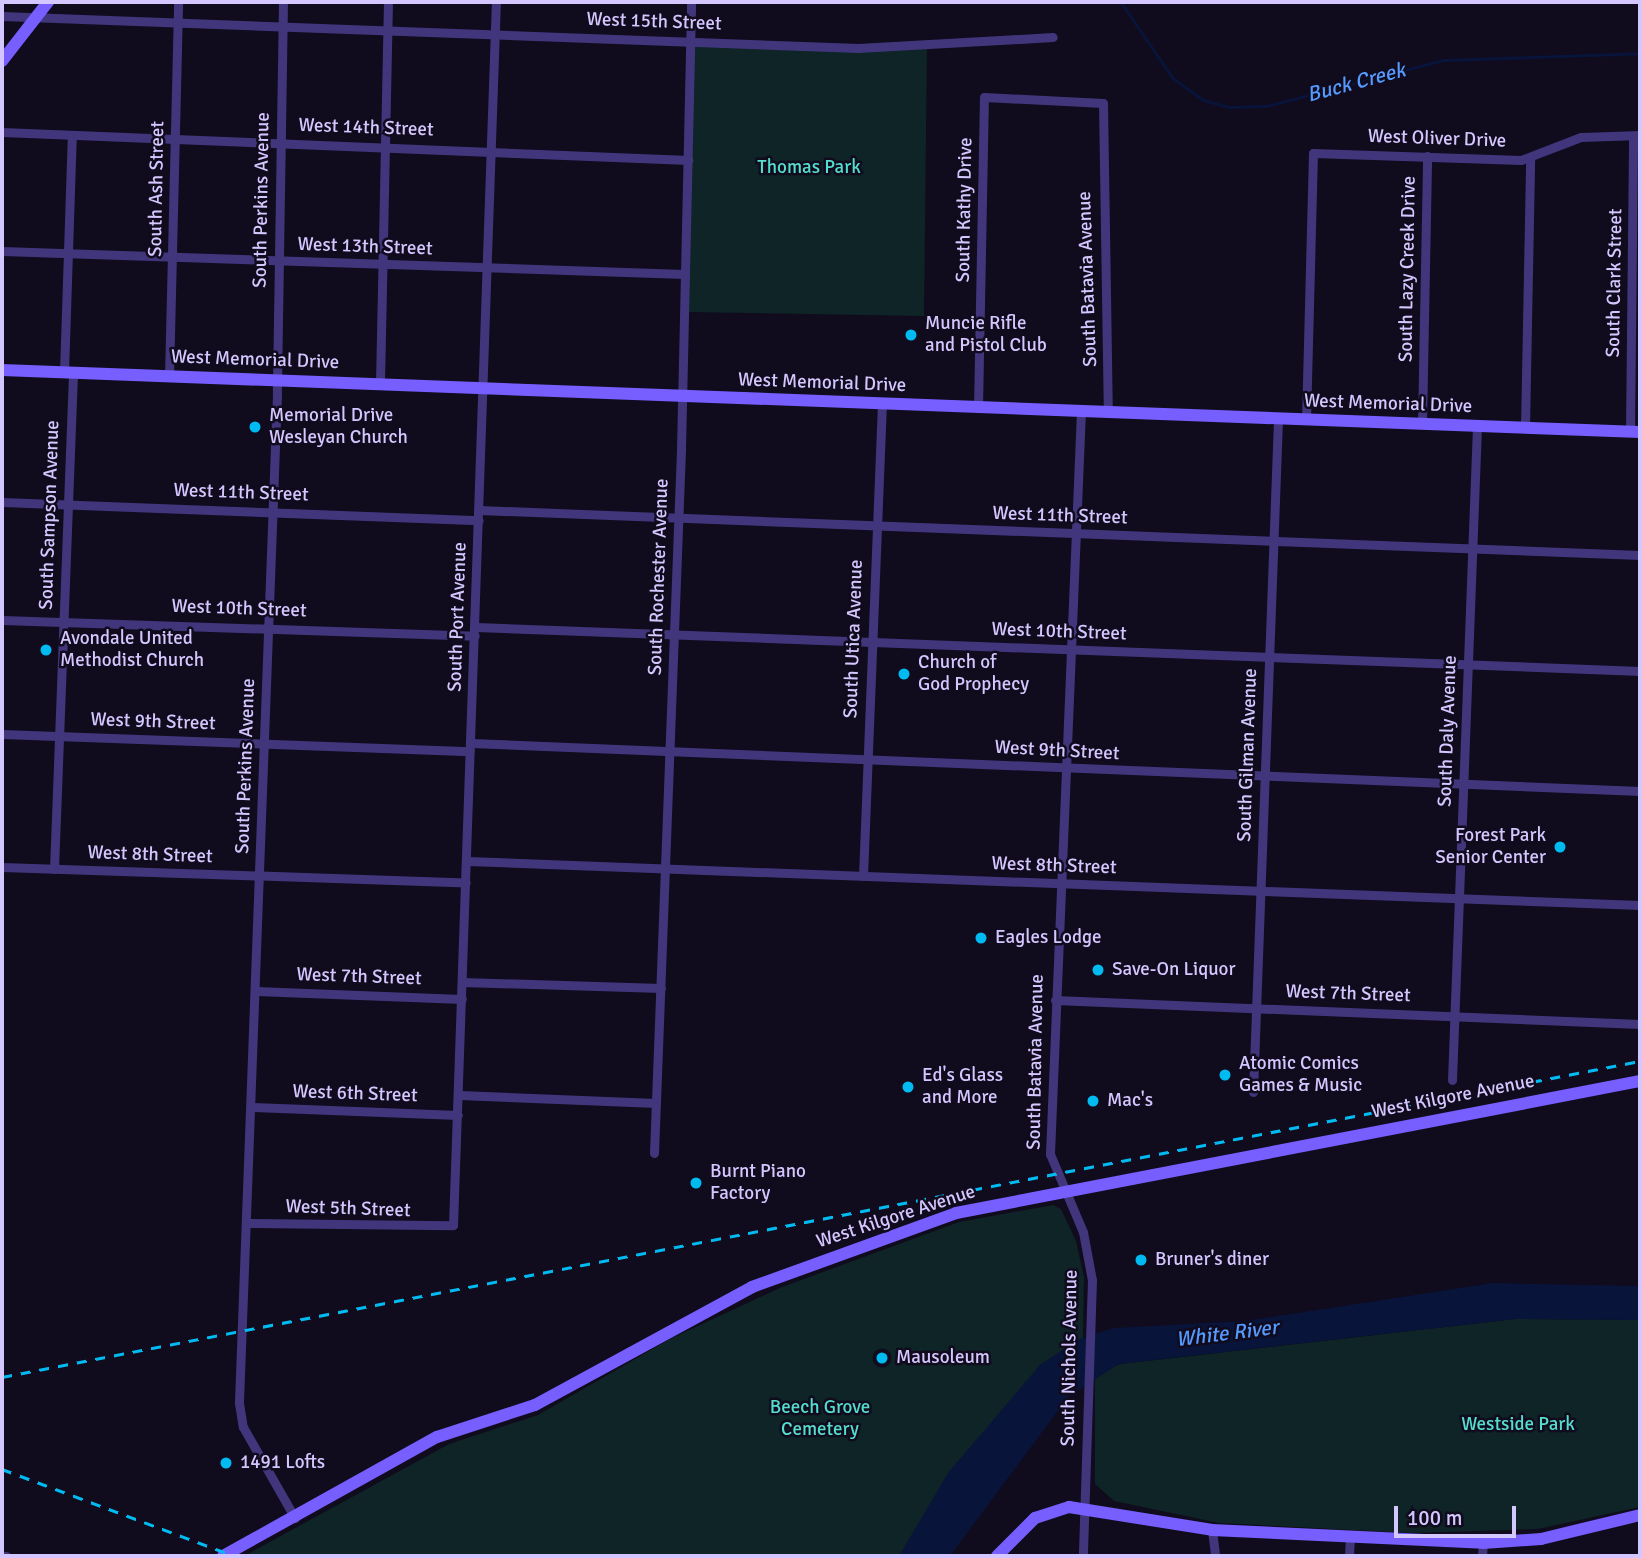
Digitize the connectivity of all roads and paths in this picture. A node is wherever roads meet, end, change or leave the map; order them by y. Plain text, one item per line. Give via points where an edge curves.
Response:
1 (48, 2) edge
2 (178, 2) edge
3 (283, 2) edge
4 (388, 2) edge
5 (496, 2) edge
6 (691, 2) edge
7 (2, 16) edge
8 (37, 18) junction
9 (178, 23) junction
10 (283, 25) junction
11 (388, 30) junction
12 (496, 34) junction
13 (1053, 37) dead end
14 (690, 41) junction
15 (2, 61) edge
16 (1103, 103) joint
17 (2, 132) edge
18 (1637, 135) edge
19 (72, 136) junction
20 (175, 140) junction
21 (281, 142) junction
22 (384, 146) junction
23 (492, 151) junction
24 (1427, 156) junction
25 (1530, 157) junction
26 (688, 160) junction
27 (2, 251) edge
28 (67, 253) junction
29 (172, 256) junction
30 (278, 262) junction
31 (383, 265) junction
32 (488, 269) junction
33 (685, 274) junction
34 (2, 370) edge
35 (68, 372) junction
36 (169, 376) junction
37 (276, 381) junction
38 (380, 383) junction
39 (484, 388) junction
40 (683, 398) junction
41 (882, 404) junction
42 (978, 408) junction
43 (1081, 411) junction
44 (1108, 412) junction
45 (1278, 419) junction
46 (1306, 420) junction
47 (1422, 424) junction
48 (1477, 426) junction
49 (1525, 428) junction
50 (1635, 432) edge
51 (2, 502) edge
52 (68, 504) junction
53 (273, 512) junction
54 (479, 515) junction
55 (678, 520) junction
56 (876, 529) junction
57 (1075, 533) junction
58 (1273, 540) junction
59 (1472, 549) junction
60 (1640, 555) edge
61 (2, 620) edge
62 (64, 620) junction
63 (269, 628) junction
64 (475, 631) junction
65 (674, 635) junction
66 (871, 642) junction
67 (1071, 650) junction
68 (1269, 658) junction
69 (1468, 665) junction
70 (1640, 671) edge
71 (2, 734) edge
72 (59, 736) junction
73 (265, 744) junction
74 (471, 747) junction
75 (670, 751) junction
76 (867, 759) junction
77 (1066, 770) junction
78 (1264, 778) junction
79 (1464, 784) junction
80 (1640, 791) edge
81 (467, 861) junction
82 (2, 867) edge
83 (54, 869) junction
84 (665, 869) junction
85 (260, 875) junction
86 (863, 876) junction
87 (466, 883) junction
88 (1060, 884) junction
89 (1260, 891) junction
90 (1458, 898) junction
91 (1640, 905) edge
92 (462, 982) junction
93 (661, 988) junction
94 (256, 991) junction
95 (461, 999) junction
96 (1055, 1000) junction
97 (1256, 1007) junction
98 (1454, 1016) junction
99 (1640, 1024) edge
100 (1452, 1080) dead end
101 (1640, 1081) edge
102 (1253, 1092) dead end
103 (458, 1095) junction
104 (656, 1103) junction
105 (251, 1107) junction
106 (458, 1115) junction
107 (654, 1153) dead end
108 (1054, 1168) joint
109 (1065, 1191) junction
110 (247, 1223) junction
111 (447, 1230) joint
112 (1085, 1506) junction
113 (1640, 1515) edge
114 (295, 1518) junction
115 (1212, 1530) junction
116 (1350, 1536) junction
117 (1483, 1543) junction
118 (223, 1556) edge
119 (997, 1556) edge
120 (1083, 1556) edge
121 (1216, 1556) edge
122 (1349, 1556) edge
123 (1482, 1556) edge

1 - 8 main road
2 - 9 street, South Ash Street
3 - 10 street, South Perkins Avenue
4 - 11 street
5 - 12 street, South Port Avenue
6 - 14 street, South Rochester Avenue
7 - 8 street, West 15th Street
8 - 9 street, West 15th Street
8 - 15 main road
9 - 10 street, West 15th Street
9 - 20 street, South Ash Street
10 - 11 street, West 15th Street
10 - 21 street, South Perkins Avenue
11 - 12 street, West 15th Street
11 - 22 street
12 - 14 street, West 15th Street
12 - 23 street, South Port Avenue
13 - 14 street, West 15th Street via 858,48
14 - 26 street, South Rochester Avenue
16 - 42 street, South Kathy Drive via 984,97
16 - 44 street, South Batavia Avenue
17 - 19 street, West 14th Street
18 - 25 street, West Oliver Drive via 1581,137
18 - 50 street, South Clark Street
19 - 20 street, West 14th Street
19 - 28 street, South Sampson Avenue
20 - 21 street, West 14th Street
20 - 29 street, South Ash Street
21 - 22 street, West 14th Street
21 - 30 street, South Perkins Avenue
22 - 23 street, West 14th Street
22 - 31 street
23 - 26 street, West 14th Street
23 - 32 street, South Port Avenue
24 - 25 street, West Oliver Drive
24 - 46 street, West Oliver Drive via 1313,153
24 - 47 street, South Lazy Creek Drive
25 - 49 street
26 - 33 street, South Rochester Avenue
27 - 28 street, West 13th Street
28 - 29 street, West 13th Street
28 - 35 street, South Sampson Avenue
29 - 30 street, West 13th Street
29 - 36 street, South Ash Street
30 - 31 street, West 13th Street
30 - 37 street, South Perkins Avenue
31 - 32 street, West 13th Street
31 - 38 street
32 - 33 street, West 13th Street
32 - 39 street, South Port Avenue
33 - 40 street, South Rochester Avenue
34 - 35 main road, West Memorial Drive
35 - 36 main road, West Memorial Drive
35 - 52 street, South Sampson Avenue
36 - 37 main road, West Memorial Drive
37 - 38 main road, West Memorial Drive
37 - 53 street, South Perkins Avenue
38 - 39 main road, West Memorial Drive
39 - 40 main road, West Memorial Drive
39 - 54 street, South Port Avenue
40 - 41 main road, West Memorial Drive
40 - 55 street, South Rochester Avenue
41 - 42 main road, West Memorial Drive
41 - 56 street, South Utica Avenue
42 - 43 main road, West Memorial Drive
43 - 44 main road, West Memorial Drive
43 - 57 street, South Batavia Avenue
44 - 45 main road, West Memorial Drive
45 - 46 main road, West Memorial Drive
45 - 58 street, South Gilman Avenue
46 - 47 main road, West Memorial Drive
47 - 48 main road, West Memorial Drive
48 - 49 main road, West Memorial Drive
48 - 59 street, South Daly Avenue
49 - 50 main road, West Memorial Drive
51 - 52 street, West 11th Street
52 - 53 street, West 11th Street
52 - 62 street, South Sampson Avenue
53 - 54 street, West 11th Street
53 - 63 street, South Perkins Avenue
54 - 55 street, West 11th Street
54 - 64 street, South Port Avenue
55 - 56 street, West 11th Street
55 - 65 street, South Rochester Avenue
56 - 57 street, West 11th Street
56 - 66 street, South Utica Avenue
57 - 58 street, West 11th Street
57 - 67 street, South Batavia Avenue
58 - 59 street, West 11th Street
58 - 68 street, South Gilman Avenue
59 - 60 street, West 11th Street
59 - 69 street, South Daly Avenue
61 - 62 street, West 10th Street
62 - 63 street, West 10th Street
62 - 72 street, South Sampson Avenue
63 - 64 street, West 10th Street
63 - 73 street, South Perkins Avenue
64 - 65 street, West 10th Street
64 - 74 street, South Port Avenue
65 - 66 street, West 10th Street
65 - 75 street, South Rochester Avenue
66 - 67 street, West 10th Street
66 - 76 street, South Utica Avenue
67 - 68 street, West 10th Street
67 - 77 street, South Batavia Avenue
68 - 69 street, West 10th Street
68 - 78 street, South Gilman Avenue
69 - 70 street, West 10th Street
69 - 79 street, South Daly Avenue
71 - 72 street, West 9th Street
72 - 73 street, West 9th Street
72 - 83 street, South Sampson Avenue
73 - 74 street, West 9th Street
73 - 85 street, South Perkins Avenue
74 - 75 street, West 9th Street
74 - 81 street, South Port Avenue
75 - 76 street, West 9th Street
75 - 84 street, South Rochester Avenue
76 - 77 street, West 9th Street
76 - 86 street, South Utica Avenue
77 - 78 street, West 9th Street
77 - 88 street, South Batavia Avenue
78 - 79 street, West 9th Street
78 - 89 street, South Gilman Avenue
79 - 80 street, West 9th Street
79 - 90 street, South Daly Avenue
81 - 84 street, West 8th Street
81 - 87 street, South Port Avenue
82 - 83 street, West 8th Street
83 - 85 street, West 8th Street
84 - 86 street, West 8th Street
84 - 93 street, South Rochester Avenue
85 - 87 street, West 8th Street
85 - 94 street, South Perkins Avenue
86 - 88 street, West 8th Street
87 - 92 street, South Port Avenue
88 - 89 street, West 8th Street
88 - 96 street, South Batavia Avenue
89 - 90 street, West 8th Street
89 - 97 street, South Gilman Avenue
90 - 91 street, West 8th Street
90 - 98 street, South Daly Avenue
92 - 93 street
92 - 95 street, South Port Avenue
93 - 104 street, South Rochester Avenue
94 - 95 street, West 7th Street
94 - 105 street, South Perkins Avenue
95 - 103 street, South Port Avenue
96 - 97 street, West 7th Street
96 - 108 street, South Batavia Avenue
97 - 98 street, West 7th Street
97 - 102 street, South Gilman Avenue
98 - 99 street, West 7th Street
98 - 100 street, South Daly Avenue
101 - 109 main road, West Kilgore Avenue
103 - 104 street
103 - 106 street, South Port Avenue
104 - 107 street, South Rochester Avenue
105 - 106 street, West 6th Street
105 - 110 street, South Perkins Avenue
106 - 111 street, South Port Avenue via 453,1225
108 - 109 street, South Nichols Avenue
109 - 112 street, South Nichols Avenue via 1087,1245 1092,1295
109 - 114 main road, West Kilgore Avenue via 956,1213 752,1287 535,1405 437,1437
110 - 111 street, West 5th Street
110 - 114 street, South Perkins Avenue via 239,1410
112 - 115 main road
112 - 119 main road via 1035,1518
112 - 120 street, South Nichols Avenue
113 - 117 main road via 1541,1539
114 - 118 main road, West Kilgore Avenue
115 - 116 main road
115 - 121 street
116 - 117 main road
116 - 122 street
117 - 123 street

